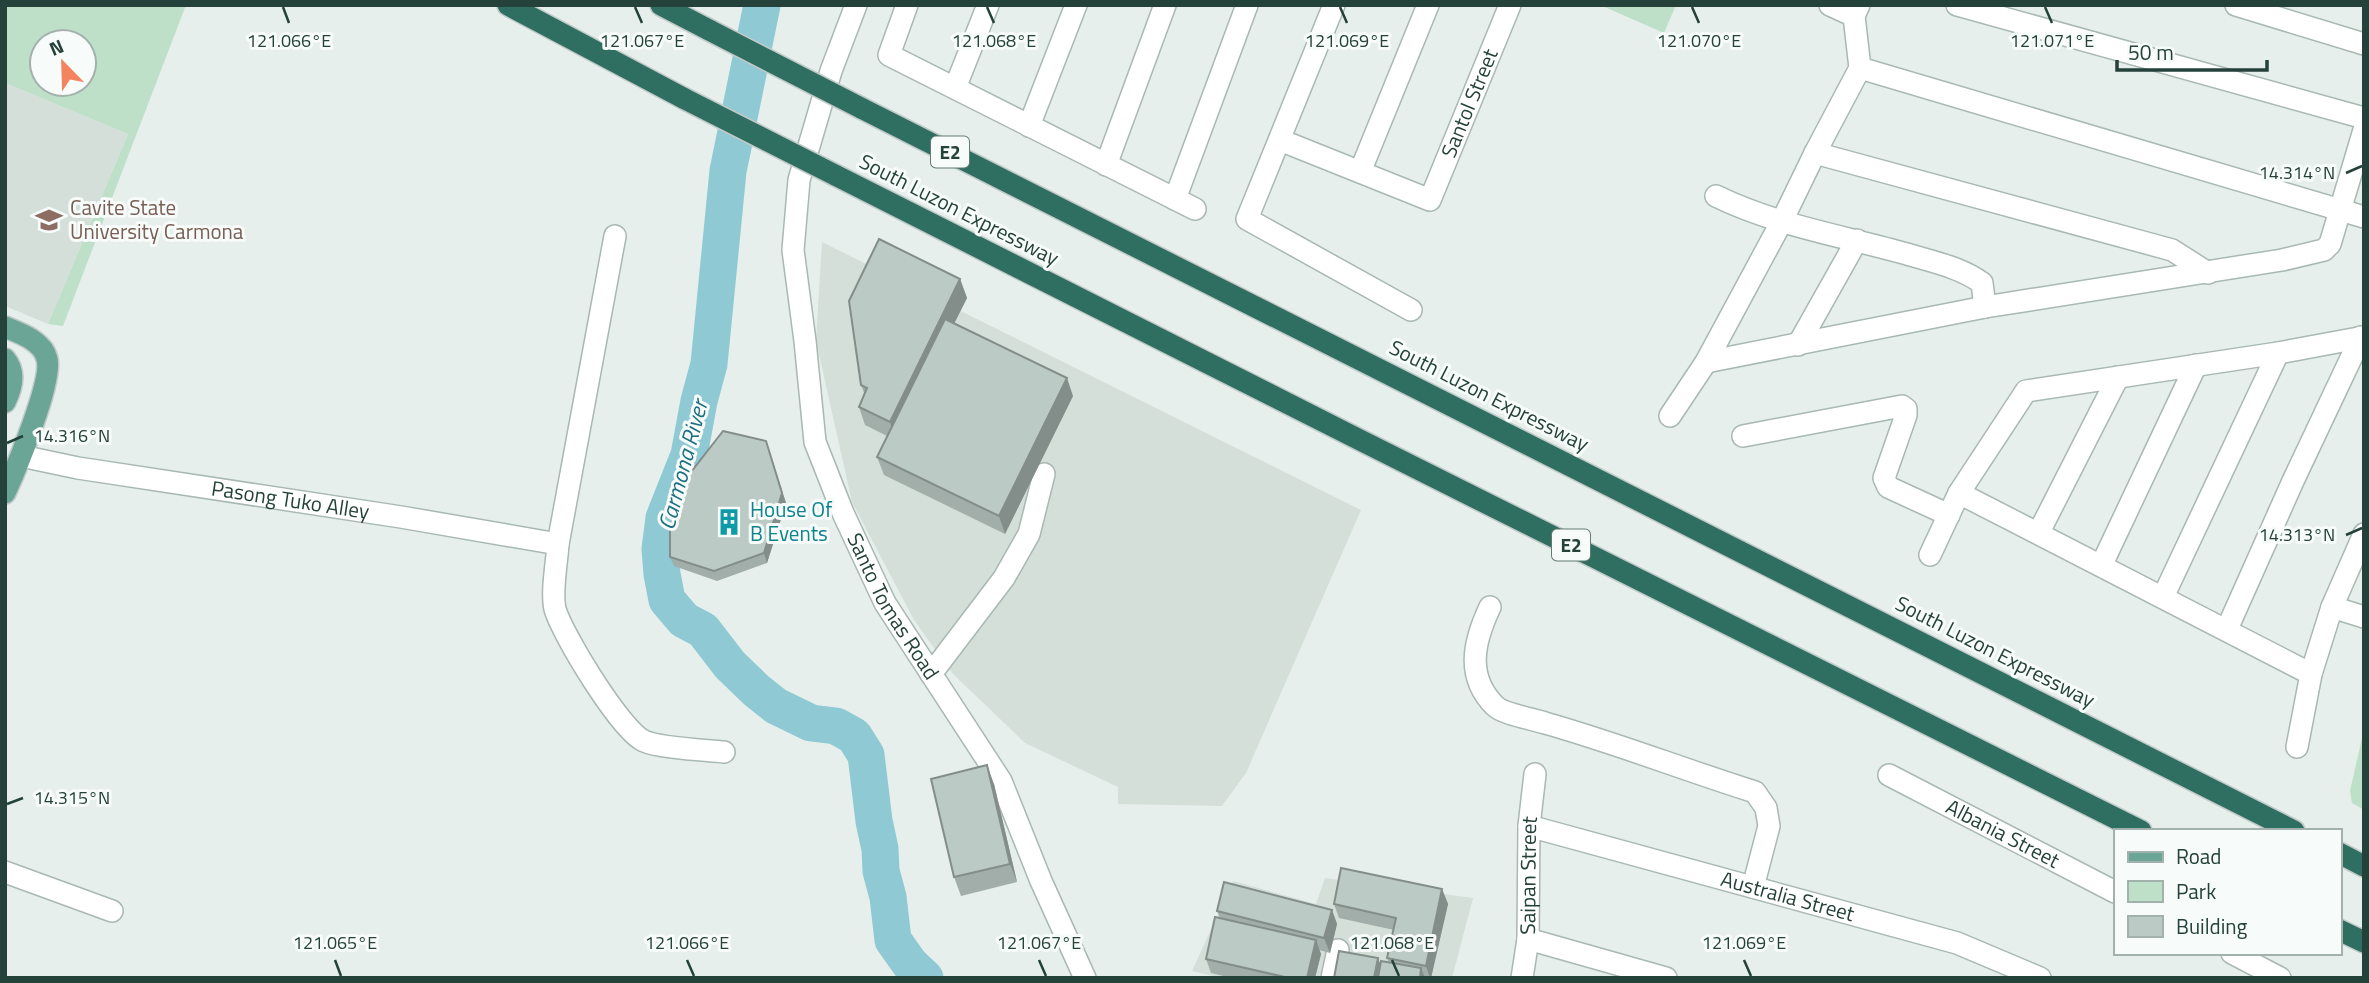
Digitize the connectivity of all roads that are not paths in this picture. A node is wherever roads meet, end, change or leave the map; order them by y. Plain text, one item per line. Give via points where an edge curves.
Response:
1 (508, 5) edge
2 (661, 5) edge
3 (856, 5) edge
4 (907, 5) edge
5 (988, 5) edge
6 (1076, 5) edge
7 (1165, 5) edge
8 (1247, 5) edge
9 (1334, 5) edge
10 (1428, 5) edge
11 (1510, 5) edge
12 (1830, 5) edge
13 (1957, 5) edge
14 (2236, 5) edge
15 (1857, 10) edge
16 (2364, 44) edge
17 (1860, 68) junction
18 (955, 88) junction
19 (2364, 118) edge
20 (1029, 126) junction
21 (2364, 130) edge
22 (1279, 139) junction
23 (1815, 153) junction
24 (1107, 164) junction
25 (1360, 172) junction
26 (1716, 195) dead end
27 (1175, 199) junction
28 (1195, 209) dead end
29 (2341, 210) junction
30 (2364, 217) edge
31 (1782, 221) junction
32 (615, 236) dead end
33 (1857, 240) junction
34 (2208, 273) junction
35 (1985, 307) junction
36 (1411, 310) dead end
37 (5, 327) edge
38 (2362, 337) edge
39 (1798, 345) junction
40 (2278, 353) junction
41 (5, 359) edge
42 (1706, 362) junction
43 (2196, 365) junction
44 (2118, 377) junction
45 (5, 402) edge
46 (1670, 416) dead end
47 (1743, 436) dead end
48 (22, 456) junction
49 (1044, 474) dead end
50 (5, 493) edge
51 (1959, 493) junction
52 (1949, 515) junction
53 (2039, 532) junction
54 (2364, 534) edge
55 (558, 544) junction
56 (1930, 555) dead end
57 (2102, 564) junction
58 (2163, 597) junction
59 (1490, 607) dead end
60 (2332, 607) junction
61 (2364, 617) edge
62 (2227, 629) junction
63 (931, 674) junction
64 (2311, 674) junction
65 (2297, 747) dead end
66 (724, 752) dead end
67 (1535, 774) dead end
68 (1889, 775) dead end
69 (1530, 827) junction
70 (2137, 829) edge
71 (2290, 829) edge
72 (2341, 852) edge
73 (2341, 853) edge
74 (2364, 856) edge
75 (2364, 866) edge
76 (5, 872) edge
77 (1753, 887) junction
78 (2114, 891) edge
79 (112, 911) dead end
80 (2341, 931) edge
81 (1528, 939) junction
82 (2364, 942) edge
83 (1338, 950) edge
84 (2236, 955) edge
85 (1085, 978) edge
86 (1332, 978) edge
87 (1522, 978) edge
88 (1666, 978) edge
89 (2040, 978) edge
90 (2280, 978) edge

1 - 70 highway, South Luzon Expressway / E2, bridge via 835,175
2 - 71 highway, South Luzon Expressway / E2, bridge
3 - 63 street, Santo Tomas Road via 799,180 793,250 815,442 885,603
4 - 18 street via 889,55
5 - 18 street
6 - 20 street
7 - 24 street
8 - 27 street
9 - 22 street
10 - 25 street
11 - 25 street, Santol Street via 1430,200
12 - 15 street
13 - 19 street
14 - 16 street
15 - 17 street
17 - 23 street
17 - 29 street
18 - 20 street
20 - 24 street
21 - 29 street
22 - 25 street
22 - 36 street via 1247,219
23 - 31 street
23 - 34 street via 2172,250
24 - 27 street
26 - 31 street
27 - 28 street
29 - 30 street
29 - 34 street via 2324,250
31 - 33 street
31 - 42 street
32 - 55 street
33 - 35 street via 1972,275 1983,283
33 - 39 street
34 - 35 street
35 - 39 street
37 - 48 main road via 37,344 47,358 47,377
38 - 40 street
38 - 62 street
39 - 42 street
40 - 43 street
40 - 58 street
41 - 45 main road via 12,369
42 - 46 street
43 - 44 street
43 - 57 street
44 - 51 street via 2026,391
44 - 53 street
47 - 52 street via 1902,406 1906,415 1884,478 1888,487
48 - 50 main road
48 - 55 street, Pasong Tuko Alley
49 - 63 street via 1029,534 1004,578
51 - 52 street
51 - 53 street
52 - 56 street
53 - 57 street
54 - 60 street
55 - 66 street via 554,597 560,620 578,658 630,731 646,742
57 - 58 street
58 - 62 street
59 - 77 street via 1479,630 1473,665 1485,695 1497,709 1755,792 1766,808 1769,826
60 - 61 street
60 - 64 street
62 - 64 street
63 - 85 street, Santo Tomas Road via 1001,781
64 - 65 street
67 - 69 street, Saipan Street
68 - 78 street, Albania Street
69 - 77 street, Australia Street
69 - 81 street, Saipan Street
72 - 74 highway
73 - 75 highway
76 - 79 street
77 - 89 street, Australia Street via 1957,943
80 - 82 highway
81 - 87 street, Saipan Street
81 - 88 street
83 - 86 street
84 - 90 street

